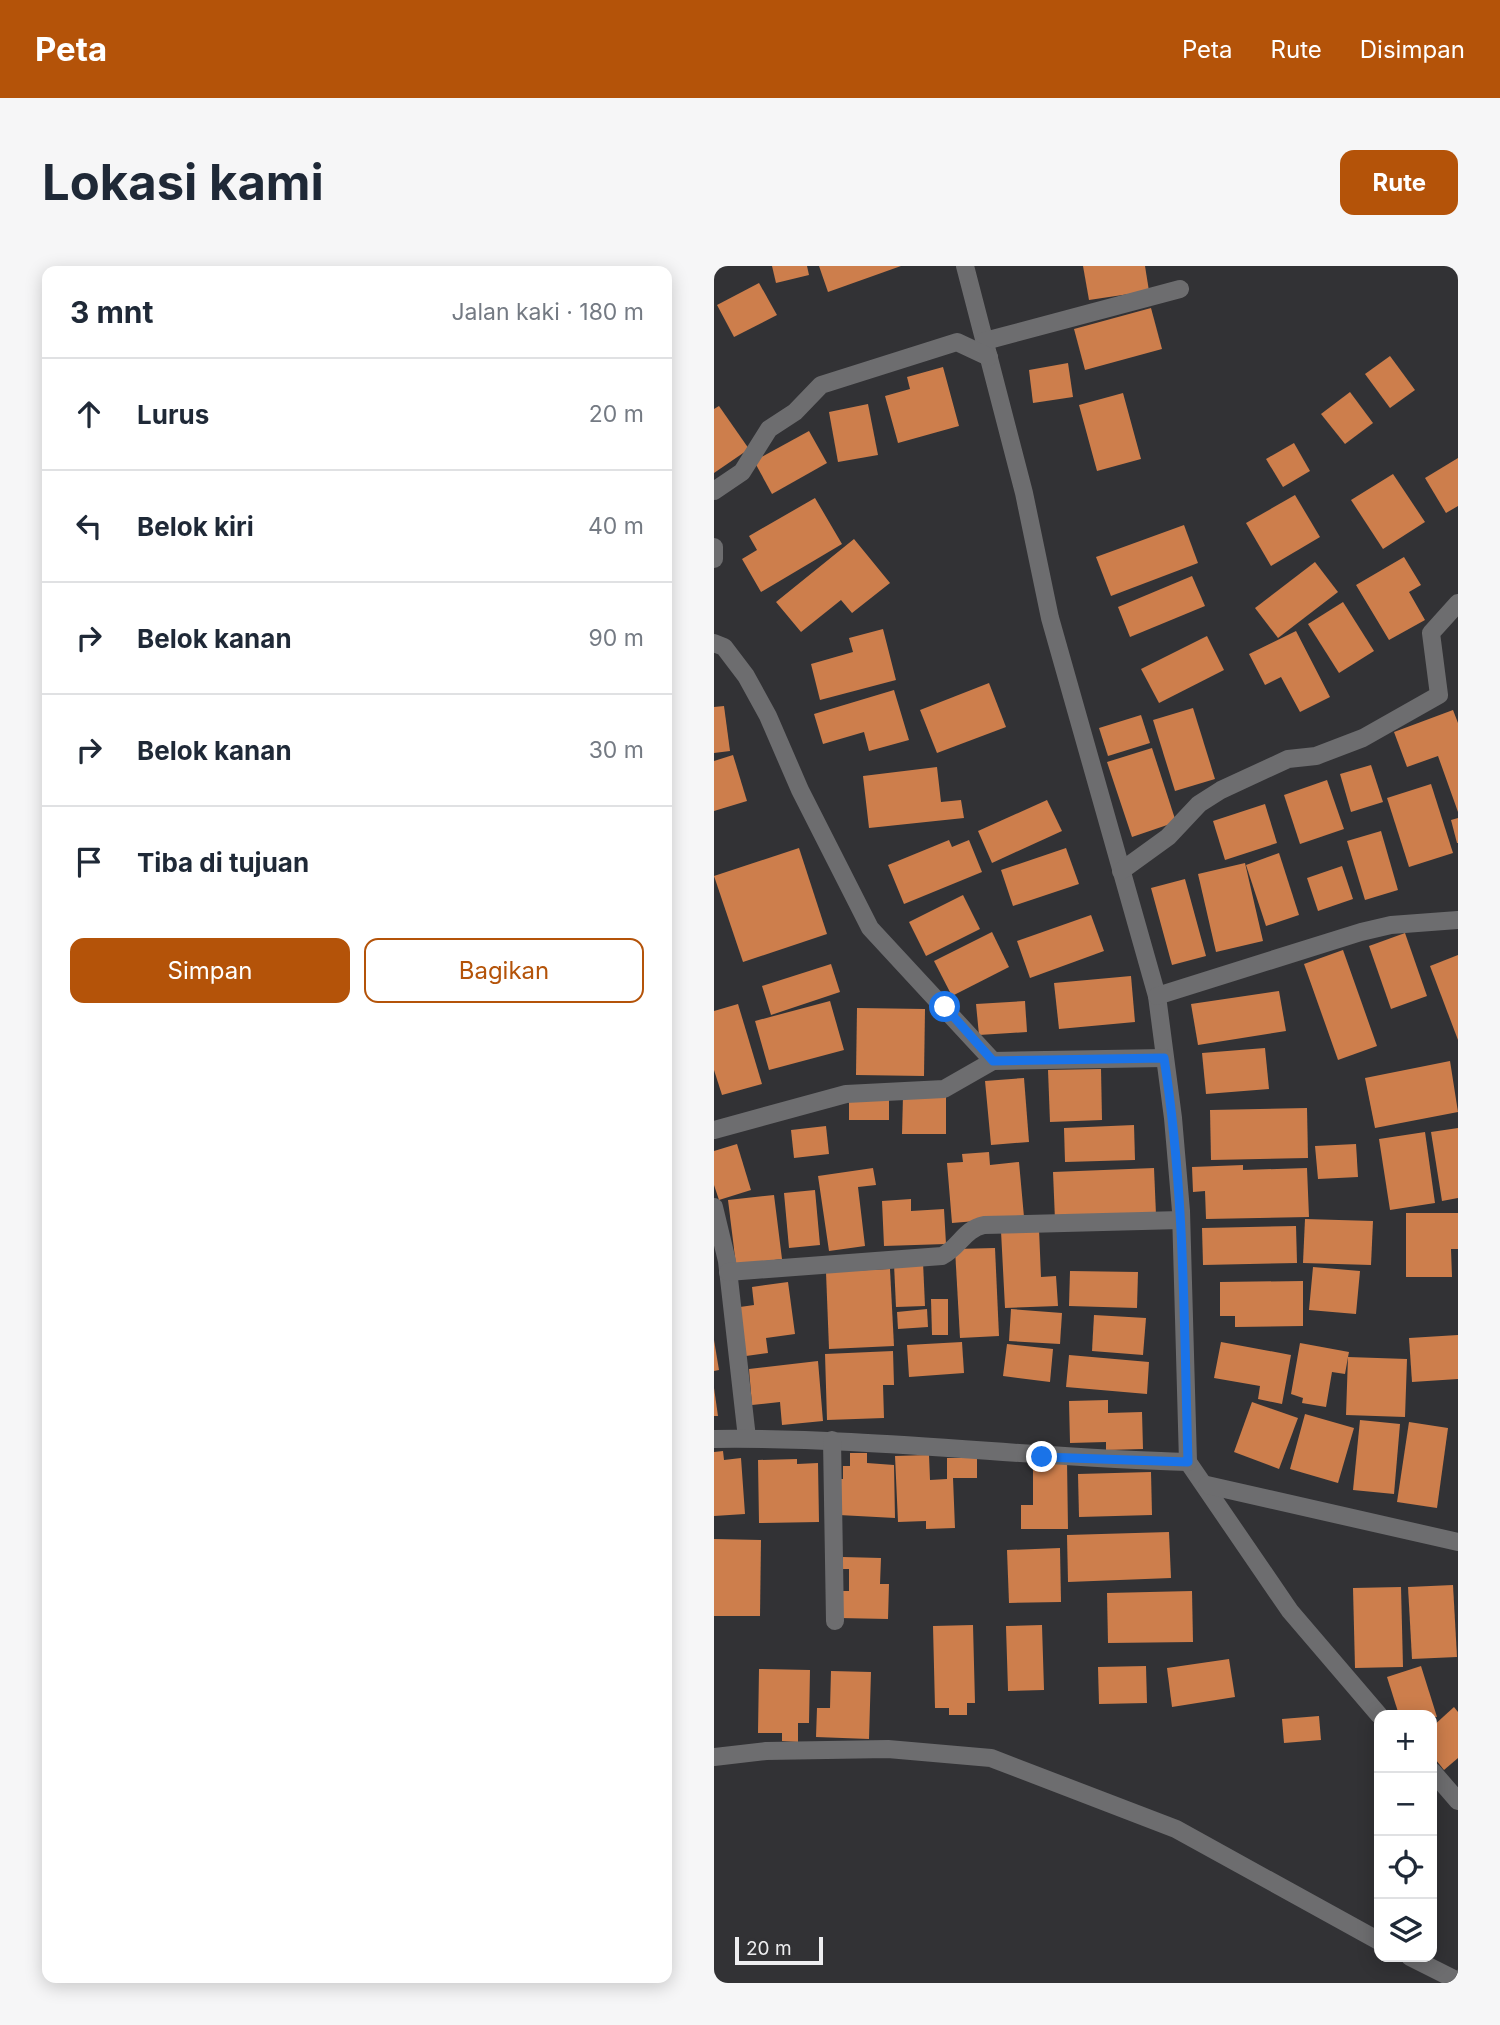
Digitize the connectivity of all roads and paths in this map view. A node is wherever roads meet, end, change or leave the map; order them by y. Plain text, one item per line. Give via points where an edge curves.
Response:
1 (965, 266) edge
2 (1180, 289) dead end
3 (987, 349) junction
4 (714, 491) edge
5 (714, 547) edge
6 (714, 559) edge
7 (1458, 603) edge
8 (714, 643) edge
9 (1121, 871) junction
10 (1458, 920) edge
11 (1157, 996) junction
12 (1164, 1058) junction
13 (993, 1061) junction
14 (714, 1130) edge
15 (714, 1207) edge
16 (1181, 1220) junction
17 (729, 1272) junction
18 (714, 1438) edge
19 (747, 1438) junction
20 (832, 1440) junction
21 (1188, 1462) junction
22 (1207, 1485) junction
23 (1458, 1542) edge
24 (835, 1620) dead end
25 (1375, 1710) edge
26 (714, 1757) edge
27 (1434, 1773) edge
28 (1458, 1801) edge
29 (1374, 1938) edge
30 (1420, 1962) edge
31 (1458, 1981) edge

1 - 3 street
2 - 3 street
3 - 4 street via 957,342 821,385 795,412 769,429 741,472
3 - 9 street via 1050,618
5 - 6 street
7 - 9 street via 1431,633 1439,695 1363,738 1316,756 1288,759 1221,790
8 - 13 street via 724,647 763,706 870,929
9 - 11 street
10 - 11 street via 1361,932
11 - 12 street
12 - 13 street
12 - 16 street
13 - 14 street via 944,1089 846,1094
15 - 17 street
16 - 17 street via 984,1225 971,1228 942,1255
16 - 21 street
17 - 19 street
18 - 19 street
19 - 20 street
20 - 21 street via 1042,1457
20 - 24 street
21 - 22 street
22 - 23 street
22 - 25 street via 1290,1611
26 - 29 street via 766,1751 888,1749 991,1758 1176,1829
27 - 28 street
30 - 31 street

